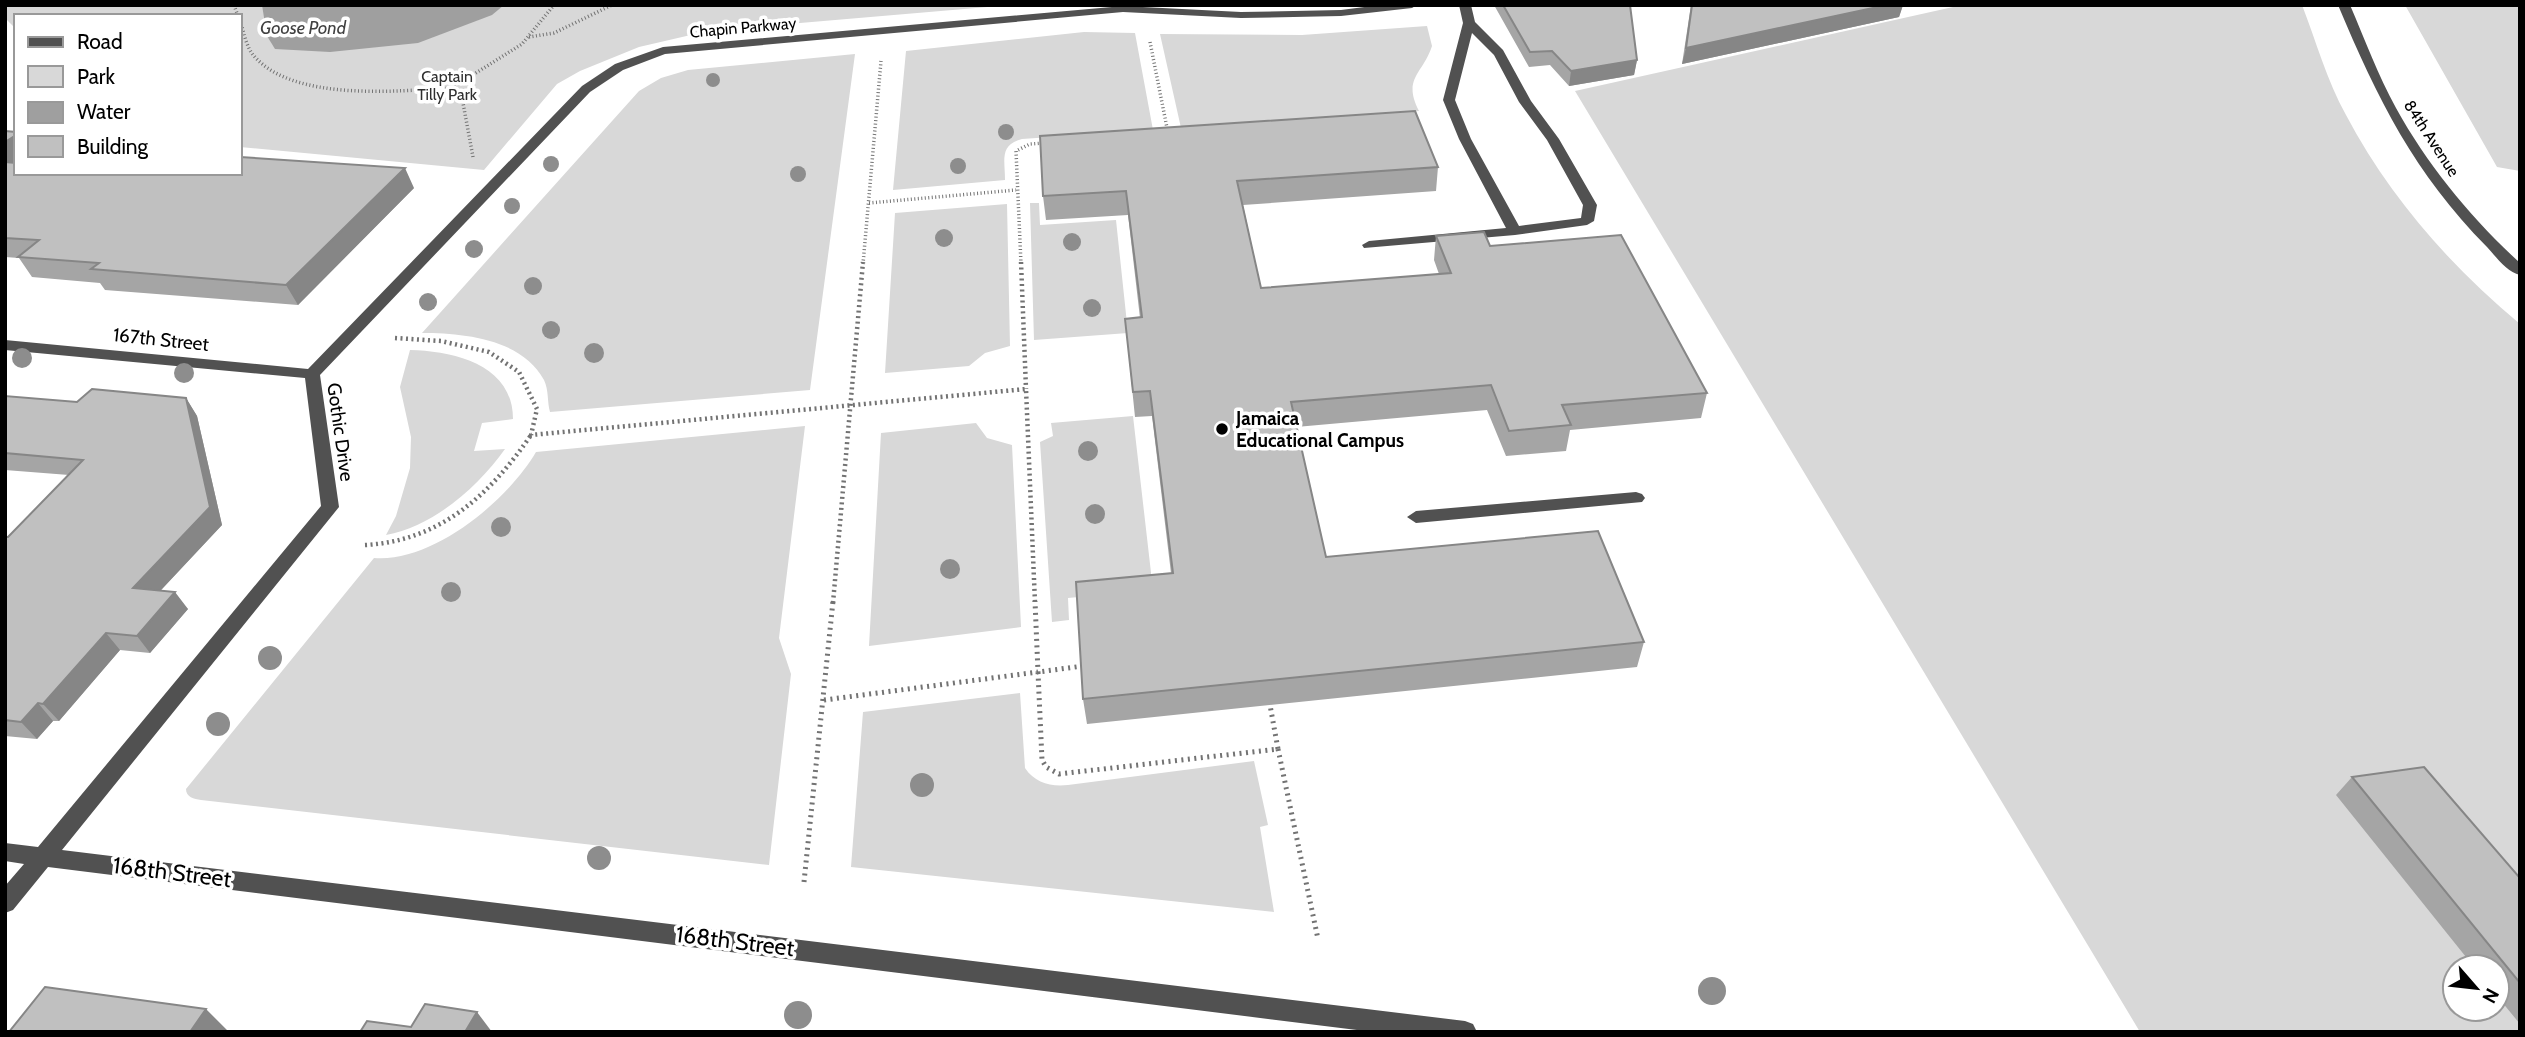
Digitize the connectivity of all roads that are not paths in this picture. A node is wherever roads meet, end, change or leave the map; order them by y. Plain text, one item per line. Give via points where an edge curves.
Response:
1 (1412, 5) edge
2 (1465, 5) edge
3 (2344, 5) edge
4 (1123, 7) edge
5 (1469, 23) junction
6 (663, 51) joint
7 (1515, 231) junction
8 (1369, 245) dead end
9 (2520, 271) edge
10 (5, 345) edge
11 (312, 374) junction
12 (1636, 498) dead end
13 (1416, 517) dead end
14 (5, 852) edge
15 (45, 857) junction
16 (5, 903) edge
17 (1465, 1032) edge

1 - 4 street, Chapin Parkway via 1241,15
2 - 5 street
3 - 9 street, 84th Avenue via 2396,120 2487,242
4 - 6 street, Chapin Parkway
5 - 7 street via 1449,100
5 - 7 street via 1499,53 1590,205 1587,221
6 - 11 street, Gothic Drive via 619,67 586,89
7 - 8 street
10 - 11 street, 167th Street
11 - 15 street, Gothic Drive via 330,507
12 - 13 street
14 - 15 street, 168th Street
15 - 16 street, Gothic Drive
15 - 17 street, 168th Street

